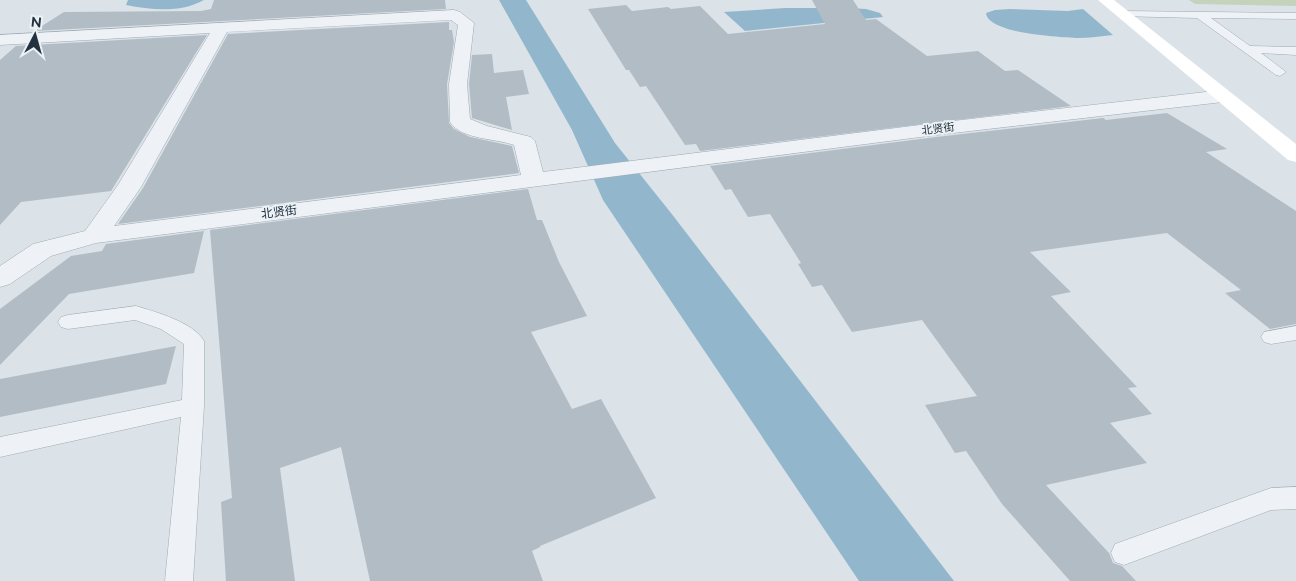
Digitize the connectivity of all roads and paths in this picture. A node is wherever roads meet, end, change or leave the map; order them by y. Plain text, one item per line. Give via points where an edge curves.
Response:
1 (1106, 0) edge
2 (1122, 14) junction
3 (1198, 14) junction
4 (1296, 16) edge
5 (222, 29) junction
6 (0, 40) edge
7 (1250, 49) junction
8 (1296, 51) edge
9 (1280, 72) dead end
10 (1223, 96) junction
11 (1296, 154) edge
12 (534, 180) junction
13 (94, 236) junction
14 (0, 278) edge
15 (68, 322) dead end
16 (1296, 332) edge
17 (1271, 337) dead end
18 (193, 406) junction
19 (0, 447) edge
20 (1296, 498) edge
21 (1124, 552) dead end
22 (179, 581) edge

1 - 2 main road
2 - 3 lane
2 - 10 main road
3 - 4 lane
3 - 7 lane
5 - 6 street
5 - 12 street via 454,15 466,23 458,84 460,122 470,129 524,141
5 - 13 street via 130,187
7 - 8 lane
7 - 9 lane
10 - 11 main road
10 - 12 street, 北贤街
12 - 13 street, 北贤街
13 - 14 street, 北贤街 via 42,250
15 - 18 lane via 136,313 168,324 194,341
16 - 17 lane
18 - 19 lane
18 - 22 lane
20 - 21 lane via 1271,499

